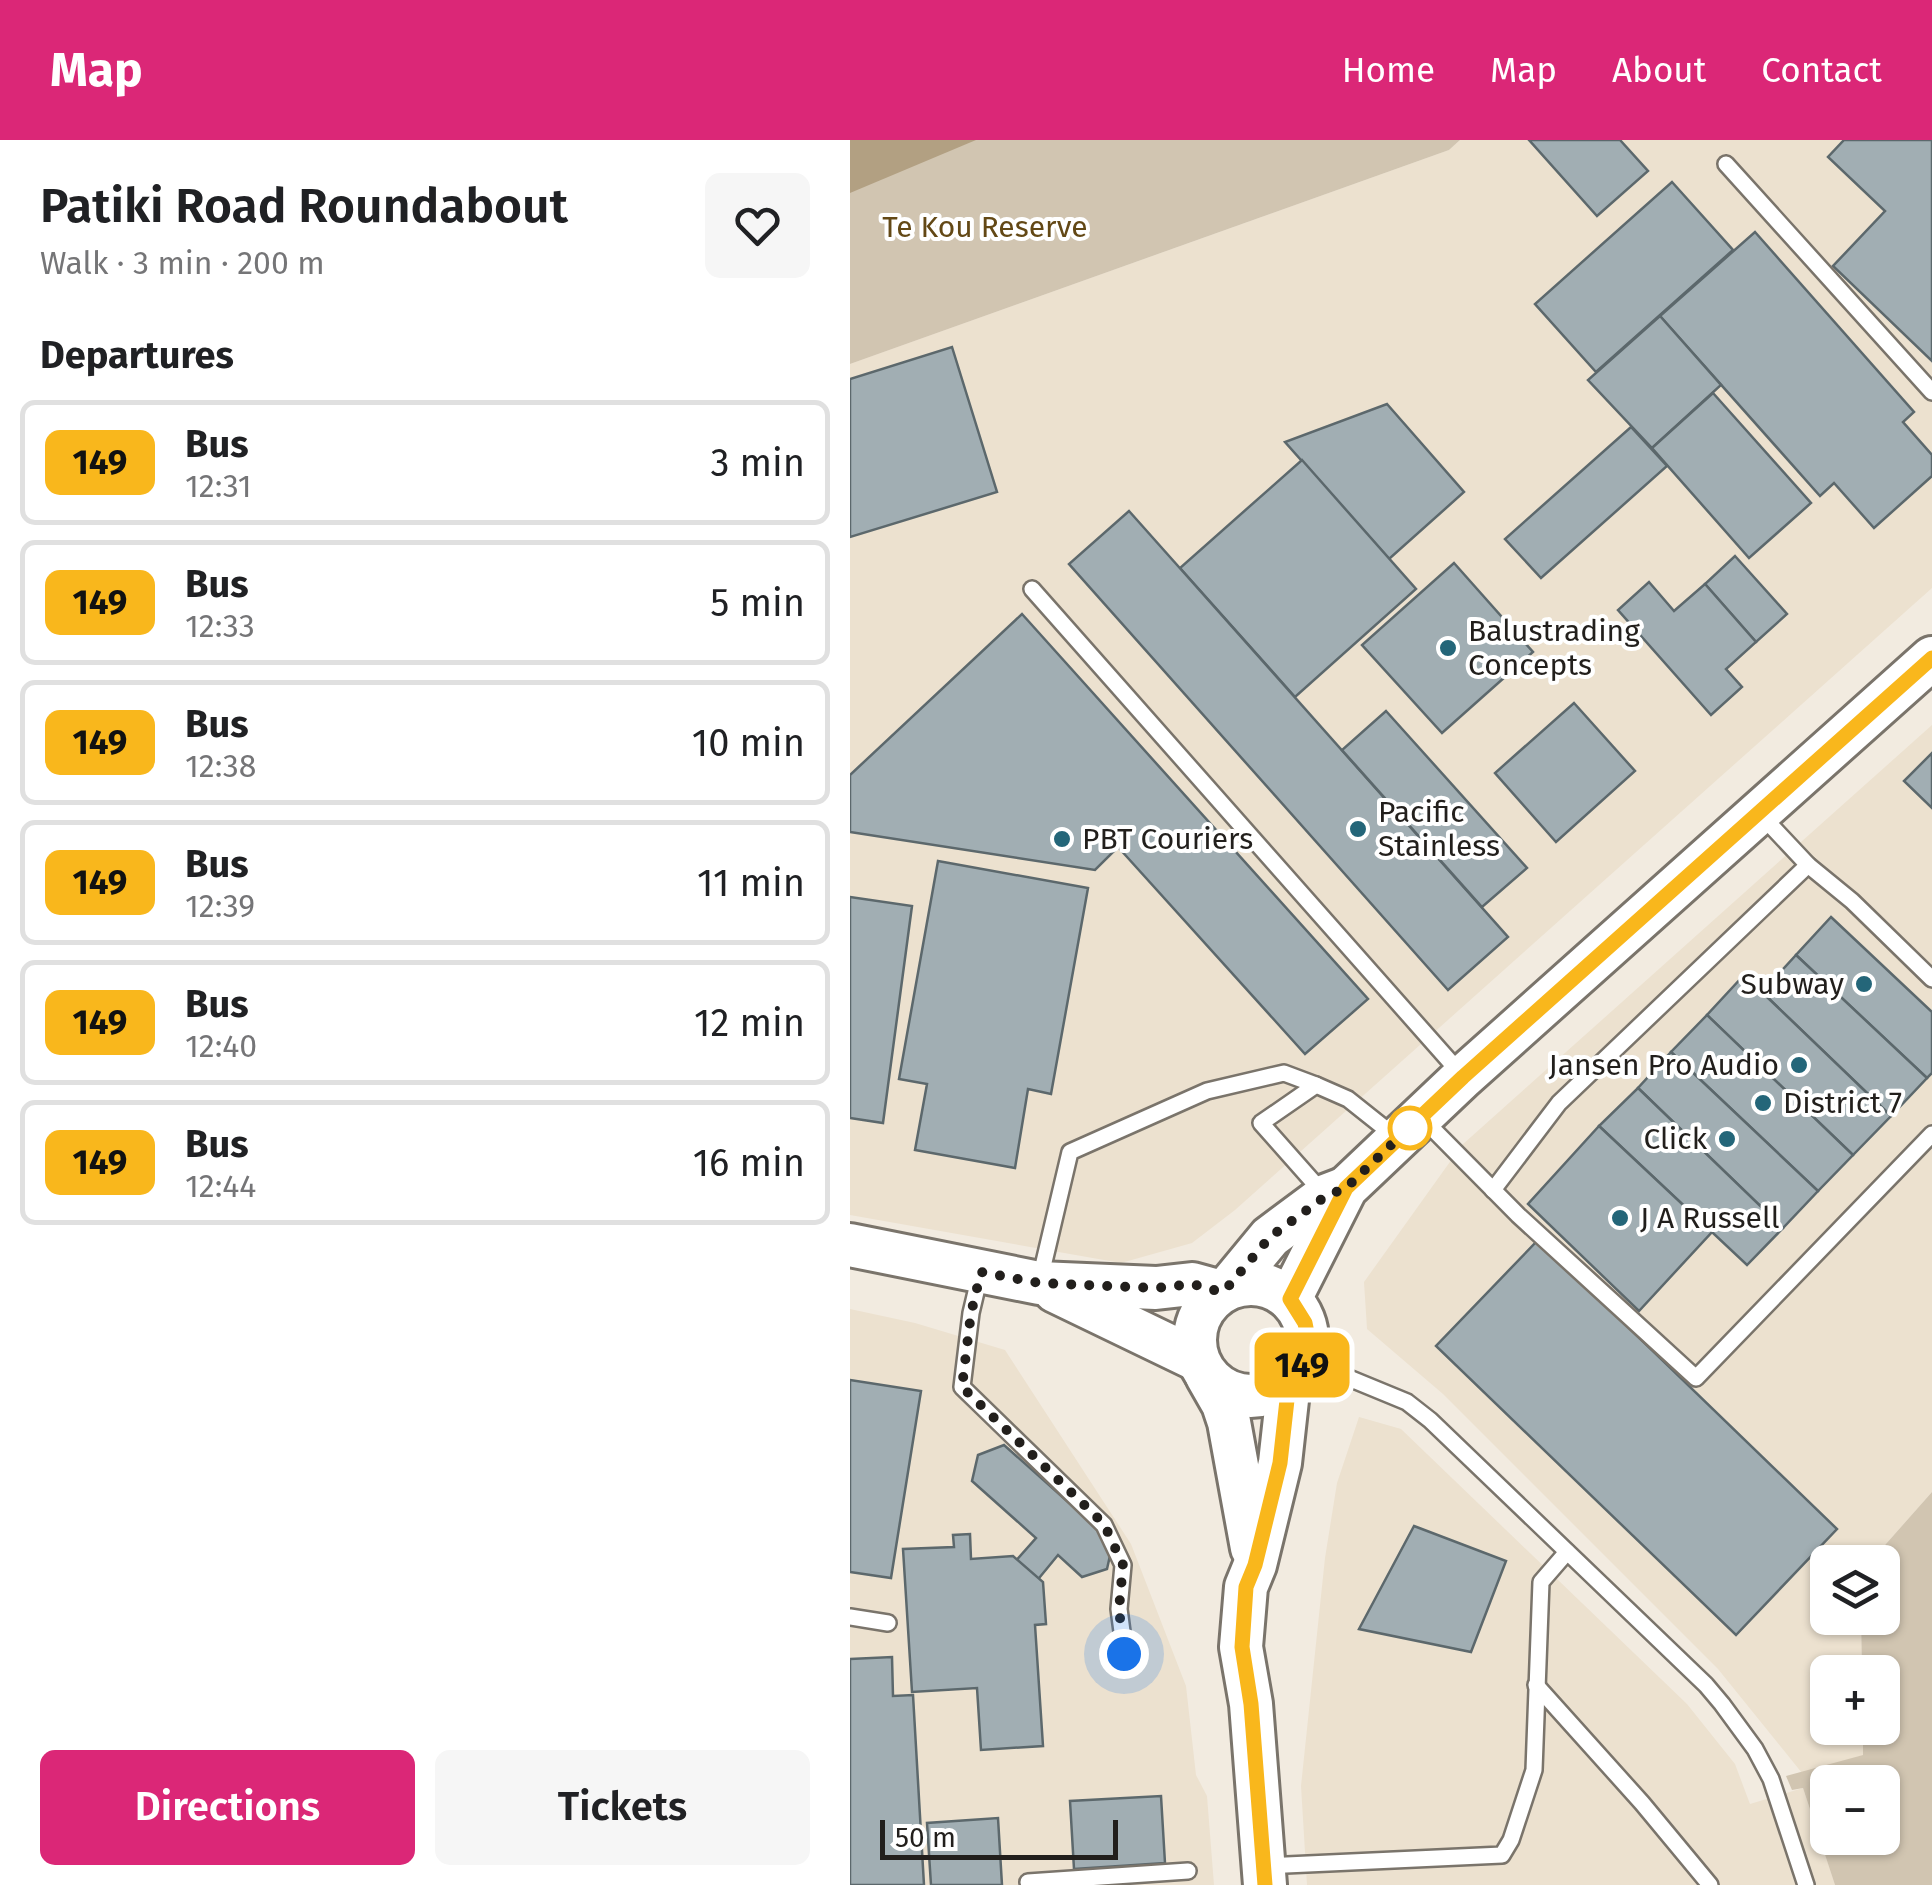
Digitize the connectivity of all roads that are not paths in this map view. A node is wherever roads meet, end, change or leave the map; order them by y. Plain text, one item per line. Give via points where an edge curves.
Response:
1 (1726, 164) dead end
2 (1932, 392) edge
3 (1032, 589) dead end
4 (1922, 673) edge
5 (1760, 813) junction
6 (1808, 865) junction
7 (1932, 979) edge
8 (1463, 1077) junction
9 (1316, 1085) junction
10 (1410, 1128) junction
11 (1932, 1134) edge
12 (1492, 1190) junction
13 (1336, 1192) junction
14 (850, 1245) edge
15 (981, 1272) junction
16 (1039, 1283) junction
17 (1224, 1291) junction
18 (1290, 1299) junction
19 (1203, 1368) junction
20 (1297, 1371) junction
21 (1567, 1552) junction
22 (1255, 1565) junction
23 (850, 1616) edge
24 (888, 1623) dead end
25 (1124, 1654) dead end
26 (1536, 1685) junction
27 (1188, 1871) dead end
28 (1264, 1876) edge
29 (1028, 1882) dead end
30 (1710, 1885) edge
31 (1806, 1885) edge

1 - 2 lane
3 - 8 lane
4 - 5 main road
5 - 6 lane
5 - 8 main road
6 - 7 lane
6 - 12 lane via 1559,1103
8 - 10 main road
9 - 10 lane
9 - 13 lane via 1262,1124
9 - 16 lane via 1284,1073 1207,1091 1070,1152
10 - 12 lane
10 - 13 main road
11 - 12 lane via 1696,1378
13 - 17 main road via 1270,1237
13 - 18 main road
14 - 15 main road
15 - 16 main road
15 - 25 lane via 962,1387 1104,1524 1123,1565
16 - 17 main road via 1192,1284
16 - 19 main road
17 - 18 main road via 1248,1284
17 - 19 main road via 1200,1317 1195,1338
18 - 20 main road via 1308,1338
19 - 20 main road via 1221,1388 1256,1396 1274,1392
19 - 22 main road via 1230,1422
20 - 21 lane via 1407,1402
20 - 22 main road
21 - 26 lane via 1541,1582
21 - 31 lane via 1706,1685 1738,1726 1771,1779
22 - 28 main road via 1246,1587 1242,1647
23 - 24 lane
26 - 28 lane via 1534,1770 1502,1855
26 - 30 lane
27 - 29 lane

